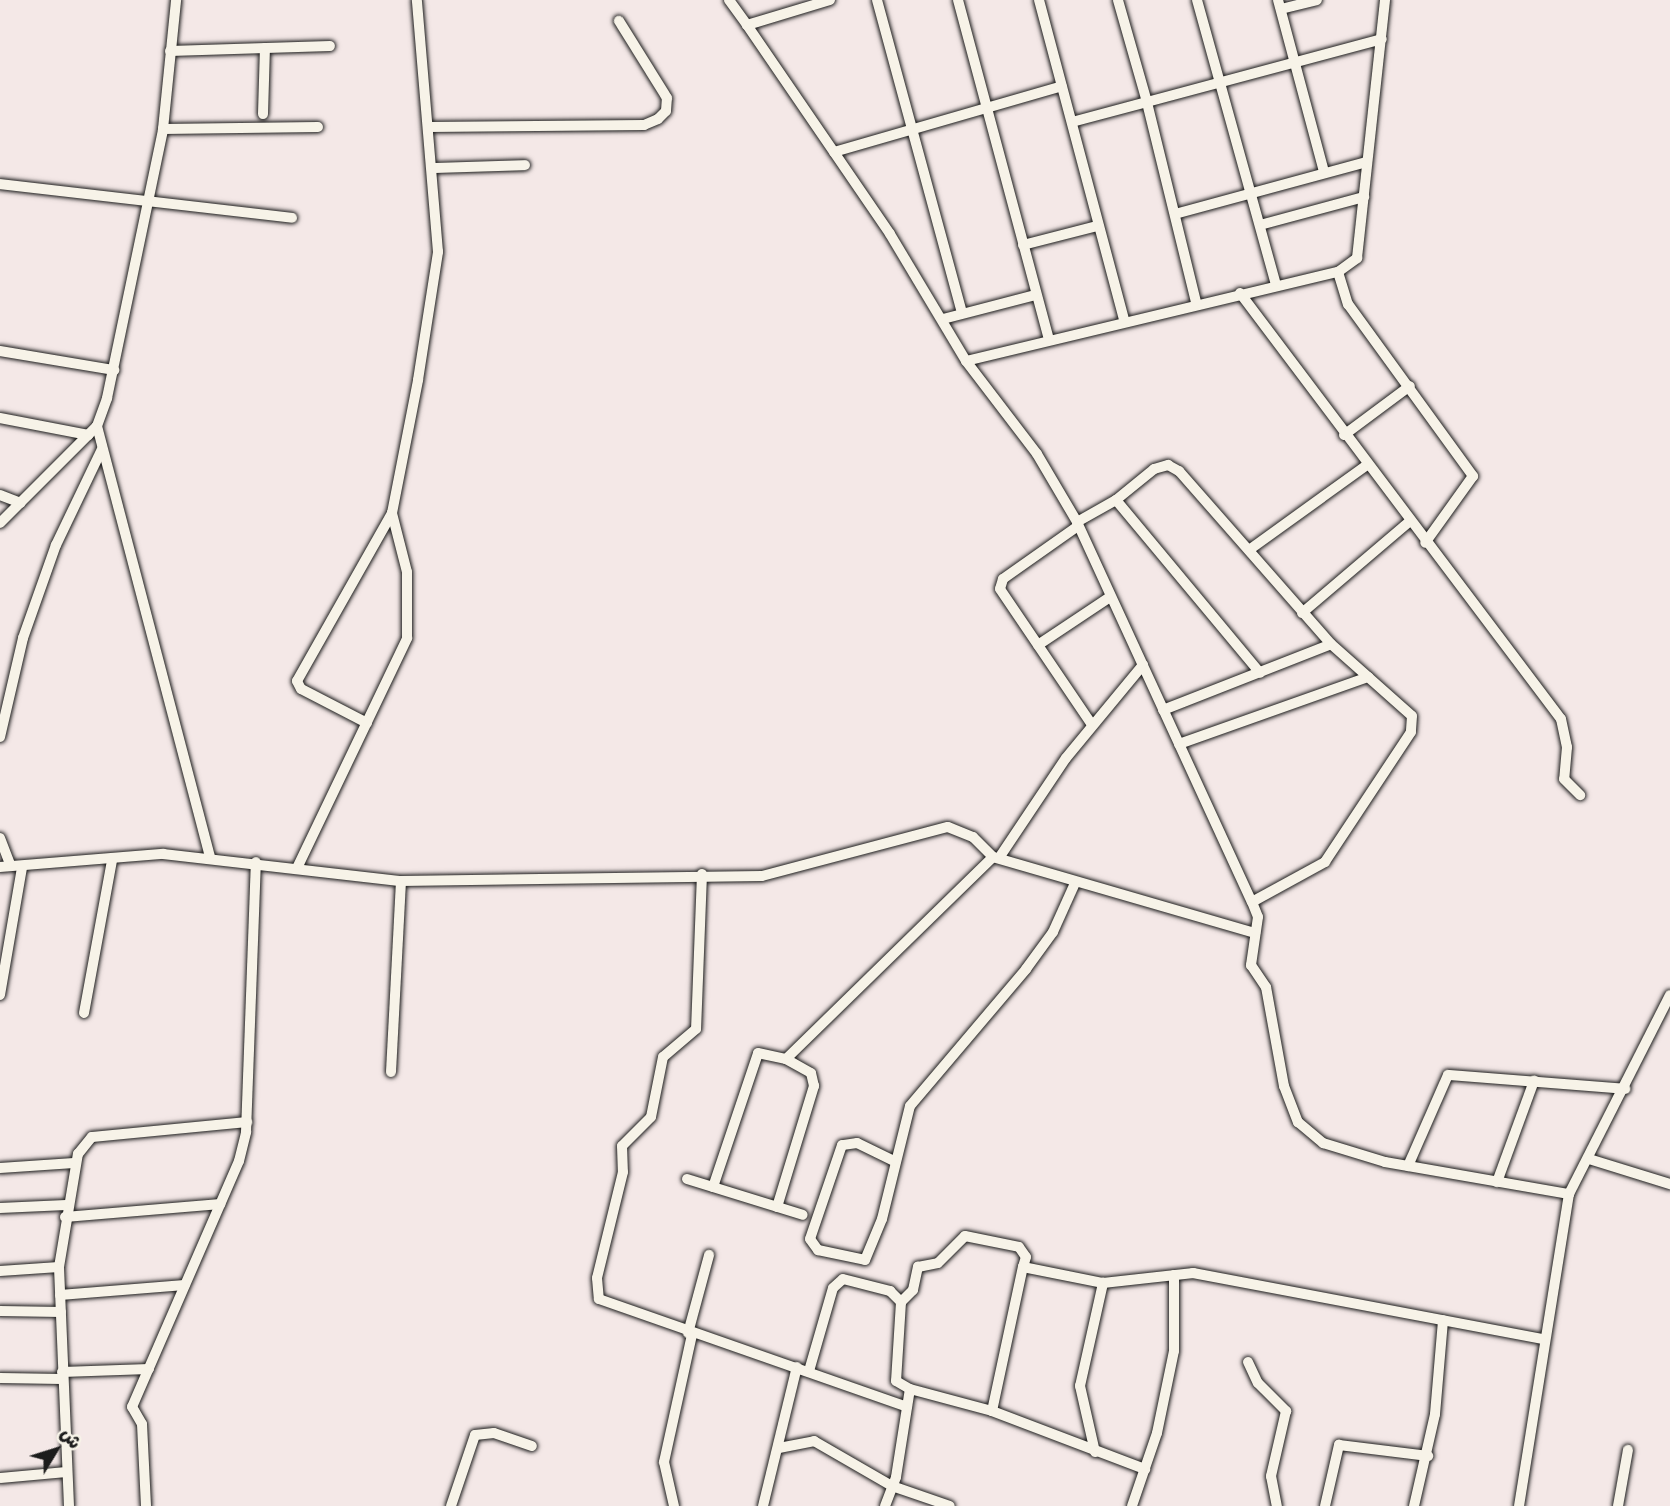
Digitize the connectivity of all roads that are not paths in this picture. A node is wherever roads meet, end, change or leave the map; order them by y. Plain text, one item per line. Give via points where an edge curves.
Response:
1 (176, 0) edge
2 (417, 0) edge
3 (729, 0) edge
4 (830, 0) edge
5 (877, 0) edge
6 (958, 0) edge
7 (1040, 0) edge
8 (1118, 0) edge
9 (1197, 0) edge
10 (1317, 0) edge
11 (1385, 0) edge
12 (1280, 5) edge
13 (619, 22) dead end
14 (747, 25) junction
15 (1382, 39) junction
16 (330, 46) dead end
17 (265, 48) junction
18 (170, 51) junction
19 (1295, 63) junction
20 (1219, 84) junction
21 (1062, 86) junction
22 (1147, 102) junction
23 (987, 109) junction
24 (263, 114) dead end
25 (1072, 122) junction
26 (318, 127) dead end
27 (429, 127) junction
28 (163, 129) junction
29 (912, 130) junction
30 (834, 152) junction
31 (1366, 162) junction
32 (525, 165) dead end
33 (432, 168) junction
34 (1324, 172) junction
35 (0, 184) edge
36 (1250, 191) junction
37 (1364, 197) junction
38 (149, 200) junction
39 (1175, 214) junction
40 (292, 218) dead end
41 (1260, 225) junction
42 (1097, 226) junction
43 (1023, 245) junction
44 (1338, 272) junction
45 (1276, 284) junction
46 (1240, 293) junction
47 (1035, 295) junction
48 (1196, 302) junction
49 (962, 313) junction
50 (943, 319) junction
51 (1124, 320) junction
52 (1049, 340) junction
53 (0, 351) edge
54 (966, 361) junction
55 (114, 370) junction
56 (1410, 386) junction
57 (0, 418) edge
58 (97, 426) junction
59 (88, 435) junction
60 (1344, 435) junction
61 (103, 448) junction
62 (1367, 465) junction
63 (0, 495) edge
64 (1116, 500) junction
65 (21, 503) junction
66 (392, 513) junction
67 (1409, 522) junction
68 (0, 523) edge
69 (1078, 524) junction
70 (1425, 543) junction
71 (1249, 550) junction
72 (1110, 597) junction
73 (1302, 613) junction
74 (1331, 644) junction
75 (1038, 645) junction
76 (1143, 665) junction
77 (1260, 673) junction
78 (1368, 677) junction
79 (1163, 710) junction
80 (367, 723) junction
81 (1092, 725) junction
82 (0, 737) edge
83 (1179, 744) junction
84 (1580, 795) dead end
85 (0, 838) edge
86 (996, 857) junction
87 (210, 858) junction
88 (111, 860) junction
89 (256, 862) junction
90 (298, 866) junction
91 (11, 867) edge
92 (702, 874) junction
93 (401, 881) junction
94 (1074, 883) junction
95 (1252, 902) junction
96 (1255, 933) junction
97 (0, 995) edge
98 (1669, 1003) edge
99 (84, 1013) dead end
100 (786, 1059) junction
101 (391, 1072) dead end
102 (1534, 1081) junction
103 (1625, 1089) junction
104 (247, 1122) junction
105 (1589, 1159) junction
106 (894, 1161) junction
107 (74, 1163) junction
108 (1408, 1166) junction
109 (0, 1168) edge
110 (687, 1179) dead end
111 (1497, 1182) junction
112 (1670, 1184) edge
113 (713, 1187) junction
114 (1569, 1194) junction
115 (220, 1204) junction
116 (66, 1205) junction
117 (776, 1207) junction
118 (0, 1208) edge
119 (803, 1215) dead end
120 (65, 1217) junction
121 (709, 1255) dead end
122 (59, 1267) junction
123 (1023, 1268) junction
124 (0, 1270) edge
125 (1174, 1275) junction
126 (1103, 1283) junction
127 (185, 1285) junction
128 (60, 1295) junction
129 (901, 1302) junction
130 (0, 1311) edge
131 (61, 1311) junction
132 (1443, 1320) junction
133 (690, 1334) junction
134 (1542, 1339) junction
135 (1248, 1362) dead end
136 (797, 1367) junction
137 (149, 1369) junction
138 (809, 1371) junction
139 (62, 1376) junction
140 (0, 1378) edge
141 (910, 1389) junction
142 (907, 1407) junction
143 (992, 1411) junction
144 (532, 1446) dead end
145 (779, 1448) junction
146 (1628, 1450) dead end
147 (1095, 1452) junction
148 (1428, 1456) junction
149 (1145, 1469) junction
150 (67, 1472) junction
151 (0, 1478) edge
152 (892, 1486) junction
153 (1136, 1505) edge
154 (69, 1506) edge
155 (146, 1506) edge
156 (451, 1506) edge
157 (674, 1506) edge
158 (763, 1506) edge
159 (885, 1506) edge
160 (950, 1506) edge
161 (1277, 1506) edge
162 (1325, 1506) edge
163 (1414, 1506) edge
164 (1519, 1506) edge
165 (1618, 1506) edge

1 - 18 street
2 - 27 street
3 - 14 street
4 - 14 street
5 - 29 street
6 - 23 street
7 - 21 street
8 - 22 street
9 - 20 street
10 - 12 street
11 - 15 street
12 - 19 street
13 - 27 street via 667,98 658,119 644,125
14 - 30 street
15 - 19 street
15 - 31 street
16 - 17 street
17 - 18 street
17 - 24 street
18 - 28 street
19 - 20 street
19 - 34 street
20 - 22 street
20 - 36 street
21 - 23 street
21 - 25 street
22 - 25 street
22 - 39 street
23 - 29 street
23 - 43 street
25 - 42 street
26 - 28 street
27 - 33 street
28 - 38 street
29 - 30 street
29 - 49 street
30 - 50 street
31 - 34 street
31 - 37 street
32 - 33 street
33 - 66 street via 438,260
34 - 36 street
35 - 38 street
36 - 39 street
36 - 41 street
37 - 41 street
37 - 44 street via 1357,258
38 - 40 street
38 - 55 street
39 - 48 street
41 - 45 street
42 - 43 street
42 - 51 street
43 - 47 street
44 - 45 street
44 - 56 street via 1348,304
45 - 46 street
46 - 48 street
46 - 60 street
47 - 49 street
47 - 52 street
48 - 51 street
49 - 50 street
50 - 54 street
51 - 52 street
52 - 54 street
53 - 55 street
54 - 69 street via 1037,454
55 - 58 street
56 - 60 street
56 - 70 street via 1473,476
57 - 59 street
58 - 59 street
58 - 61 street
59 - 65 street
60 - 62 street
61 - 82 street via 55,545 23,638
61 - 87 street
62 - 67 street
62 - 71 street
63 - 65 street
64 - 69 street
64 - 71 street via 1154,469 1168,465
64 - 77 street
65 - 68 street
66 - 80 street via 407,572 407,638
66 - 80 street via 297,681 301,689
67 - 70 street
67 - 73 street
69 - 72 street
69 - 75 street via 1000,583
70 - 84 street via 1561,719 1567,747 1564,779
71 - 73 street
72 - 75 street
72 - 76 street
73 - 74 street
74 - 77 street
74 - 78 street
75 - 81 street
76 - 79 street
76 - 81 street
77 - 79 street
78 - 83 street
78 - 95 street via 1412,716 1410,732 1325,862
79 - 83 street
80 - 90 street
81 - 86 street
83 - 95 street
85 - 91 street
86 - 92 street via 973,837 948,827 762,876
86 - 94 street
86 - 100 street
87 - 88 street via 163,854
87 - 89 street
88 - 91 street
88 - 99 street
89 - 90 street
89 - 104 street
90 - 93 street
91 - 97 street
92 - 93 street via 515,883
92 - 133 street via 696,1029 663,1057 651,1117 622,1146 623,1172 603,1238 596,1292 604,1303
93 - 101 street
94 - 96 street
94 - 106 street via 1053,932 1026,969 910,1106
95 - 96 street via 1258,918
96 - 108 street via 1251,965 1266,987 1284,1086 1297,1122 1323,1143
98 - 103 street
100 - 113 street via 762,1051 752,1062
100 - 117 street via 811,1073 814,1086
102 - 103 street
102 - 108 street via 1448,1075
102 - 111 street
103 - 105 street
104 - 107 street via 92,1137
104 - 115 street
105 - 112 street
105 - 114 street
106 - 106 street via 866,1260 818,1250 810,1239 842,1145 857,1143
107 - 109 street
107 - 116 street
108 - 111 street
110 - 113 street
111 - 114 street
113 - 117 street
114 - 134 street
115 - 120 street
115 - 127 street
116 - 118 street
116 - 120 street
117 - 119 street
120 - 122 street
121 - 133 street
122 - 124 street
122 - 128 street
123 - 126 street
123 - 129 street via 1026,1257 1019,1247 965,1236 938,1263 918,1267 913,1290
123 - 143 street
125 - 126 street
125 - 132 street via 1192,1273
125 - 149 street via 1174,1351
126 - 147 street via 1080,1386
127 - 128 street
127 - 137 street
128 - 131 street
129 - 138 street via 883,1289 838,1281
129 - 141 street via 896,1381
130 - 131 street
131 - 139 street
132 - 134 street
132 - 148 street
133 - 136 street
133 - 157 street via 664,1462
134 - 164 street via 1528,1474
135 - 161 street via 1258,1383 1286,1411 1270,1476
136 - 138 street
136 - 145 street
137 - 139 street
137 - 155 street via 132,1407 142,1424
138 - 142 street
139 - 140 street
139 - 150 street
141 - 142 street
141 - 143 street
142 - 152 street
143 - 147 street
144 - 156 street via 494,1433 475,1435
145 - 152 street via 814,1441
145 - 158 street
146 - 165 street
147 - 149 street
148 - 162 street via 1342,1444
148 - 163 street
149 - 153 street
150 - 151 street
150 - 154 street
152 - 159 street
152 - 160 street

